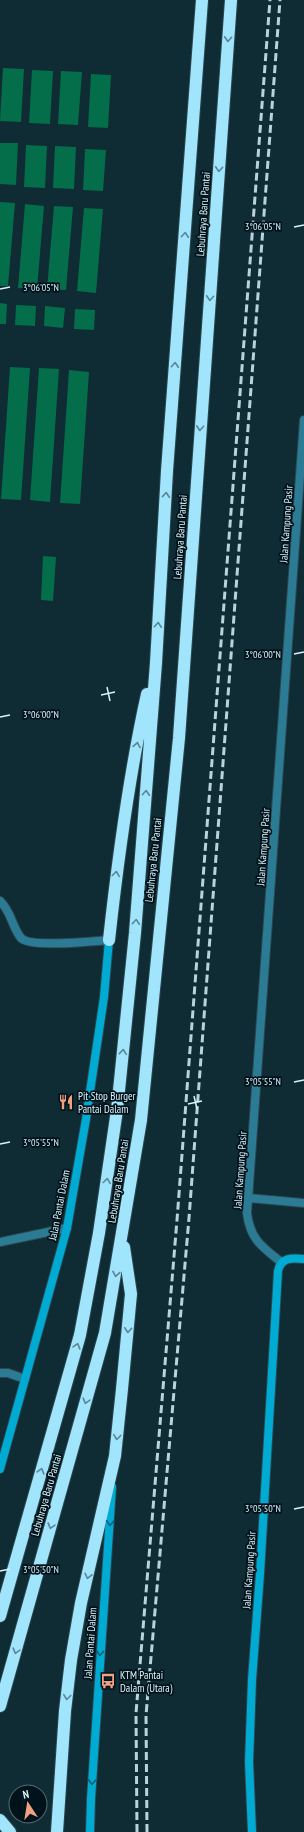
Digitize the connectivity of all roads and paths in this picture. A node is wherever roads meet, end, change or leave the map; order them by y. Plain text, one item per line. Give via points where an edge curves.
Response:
1 (202, 0) edge
2 (231, 0) edge
3 (304, 420) edge
4 (156, 663) junction
5 (0, 901) edge
6 (109, 940) junction
7 (248, 1198) junction
8 (304, 1203) edge
9 (67, 1228) junction
10 (122, 1236) junction
11 (0, 1242) edge
12 (304, 1259) edge
13 (281, 1262) junction
14 (0, 1373) edge
15 (25, 1379) junction
16 (115, 1456) junction
17 (0, 1469) edge
18 (0, 1616) edge
19 (0, 1706) edge
20 (0, 1820) edge
21 (10, 1832) edge
22 (56, 1832) edge
23 (90, 1832) edge
24 (252, 1832) edge

4 -> 1 highway, Lebuhraya Baru Pantai via 167,471
2 -> 10 highway, Lebuhraya Baru Pantai via 179,738 140,1120
3 - 7 street, Jalan Kampung Pasir
6 -> 4 highway via 116,872 136,751
18 -> 4 highway, Lebuhraya Baru Pantai via 80,1335 99,1233 117,1110 135,933
5 - 6 street via 22,940 46,944
6 - 9 street, Jalan Pantai Dalam via 104,997
7 - 8 street
7 - 13 street, Jalan Kampung Pasir via 248,1225 252,1235
9 - 11 street
9 - 15 street, Jalan Pantai Dalam
10 -> 16 highway via 131,1294
10 -> 19 highway, Lebuhraya Baru Pantai via 105,1333
12 - 13 street via 292,1258
13 - 24 street, Jalan Kampung Pasir via 278,1271 252,1680
14 - 15 street
15 - 17 street, Jalan Pantai Dalam
16 -> 22 highway via 71,1660
16 -> 23 street, Jalan Pantai Dalam
20 - 21 highway

